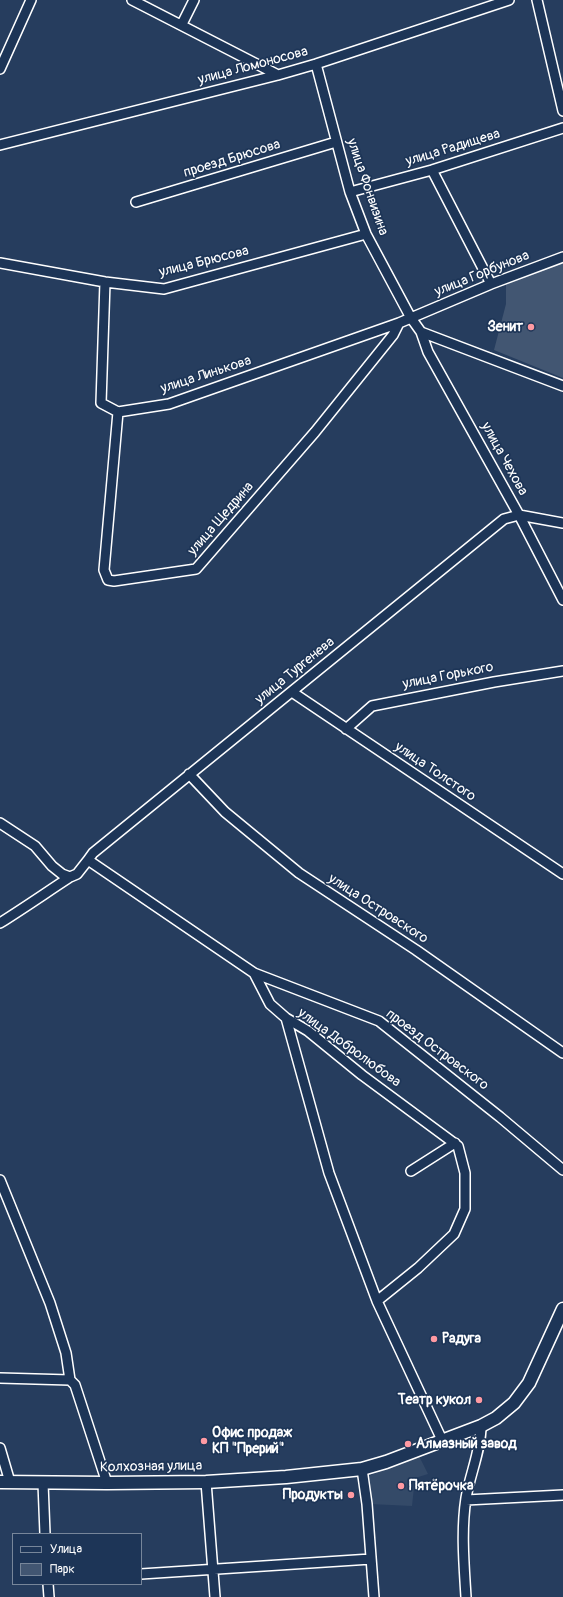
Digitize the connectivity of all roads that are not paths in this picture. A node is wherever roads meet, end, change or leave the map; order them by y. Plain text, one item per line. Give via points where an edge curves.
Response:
1 (32, 0) edge
2 (132, 0) edge
3 (194, 0) edge
4 (509, 0) edge
5 (537, 0) edge
6 (182, 24) junction
7 (316, 64) junction
8 (0, 69) edge
9 (278, 75) junction
10 (563, 112) edge
11 (563, 128) edge
12 (336, 142) junction
13 (0, 145) edge
14 (432, 170) junction
15 (350, 192) junction
16 (136, 202) dead end
17 (366, 234) junction
18 (563, 257) edge
19 (0, 263) edge
20 (105, 282) junction
21 (491, 284) junction
22 (411, 318) junction
23 (399, 323) junction
24 (421, 332) junction
25 (563, 386) edge
26 (118, 412) junction
27 (519, 515) junction
28 (563, 523) edge
29 (563, 600) edge
30 (563, 671) edge
31 (292, 692) junction
32 (346, 729) junction
33 (189, 774) junction
34 (0, 823) edge
35 (90, 858) junction
36 (563, 874) edge
37 (70, 877) junction
38 (0, 923) edge
39 (254, 973) junction
40 (286, 1018) junction
41 (563, 1053) edge
42 (455, 1143) junction
43 (563, 1170) edge
44 (411, 1171) dead end
45 (0, 1180) edge
46 (377, 1301) junction
47 (563, 1309) edge
48 (0, 1378) edge
49 (70, 1380) junction
50 (483, 1425) junction
51 (442, 1440) junction
52 (0, 1448) edge
53 (362, 1469) junction
54 (5, 1482) edge
55 (206, 1482) junction
56 (43, 1483) junction
57 (107, 1483) junction
58 (563, 1495) edge
59 (466, 1500) junction
60 (46, 1533) edge
61 (371, 1559) junction
62 (214, 1569) junction
63 (142, 1574) edge
64 (48, 1585) edge
65 (49, 1597) edge
66 (215, 1597) edge
67 (374, 1597) edge
68 (466, 1597) edge

1 - 8 street
2 - 6 street
3 - 6 street
4 - 7 street, улица Ломоносова
5 - 10 street
6 - 9 street
7 - 9 street, улица Ломоносова
7 - 12 street, улица Фонвизина
9 - 13 street, улица Ломоносова
11 - 14 street, улица Радищева
12 - 15 street, улица Фонвизина
12 - 16 street, проезд Брюсова
14 - 15 street, улица Радищева
14 - 21 street
15 - 17 street, улица Фонвизина
17 - 20 street, улица Брюсова via 164,289
17 - 22 street, улица Фонвизина
18 - 21 street, улица Горбунова
19 - 20 street, улица Брюсова
20 - 26 street via 101,403
21 - 22 street, улица Горбунова
22 - 23 street, улица Линькова
22 - 24 street, улица Фонвизина
23 - 26 street, улица Линькова via 170,404
23 - 26 street, улица Щедрина via 393,335 315,432 196,569 108,580 104,570
24 - 25 street
24 - 27 street, улица Чехова via 428,352
27 - 28 street
27 - 29 street, улица Чехова
27 - 31 street, улица Тургенева via 504,519
30 - 32 street, улица Горького via 372,706
31 - 32 street, улица Толстого
31 - 33 street, улица Тургенева
32 - 36 street, улица Толстого
33 - 35 street, улица Тургенева
33 - 41 street, улица Островского via 225,812 299,874 416,950
34 - 37 street via 35,846 52,866
35 - 37 street, улица Тургенева via 77,874
35 - 39 street, проезд Островского
37 - 38 street, улица Тургенева
39 - 40 street via 270,1004
39 - 43 street, проезд Островского via 379,1022
40 - 42 street, улица Добролюбова via 308,1031 362,1075
40 - 46 street, улица Добролюбова via 329,1173
42 - 44 street
42 - 46 street via 465,1173 465,1209 454,1234 418,1268
45 - 49 street via 50,1304 66,1353
46 - 51 street, улица Добролюбова
47 - 50 main road, Колхозная улица via 522,1394 505,1412
48 - 49 street
49 - 57 street via 75,1385
50 - 51 main road, Колхозная улица
50 - 59 street
51 - 53 main road, Колхозная улица
52 - 54 street
53 - 55 main road, Колхозная улица
53 - 61 street
54 - 56 main road, Колхозная улица
55 - 57 main road, Колхозная улица
55 - 62 street
56 - 57 main road, Колхозная улица
56 - 60 street
58 - 59 street
59 - 68 street via 463,1547
61 - 62 street
61 - 67 street
62 - 63 street
62 - 66 street
64 - 65 street

